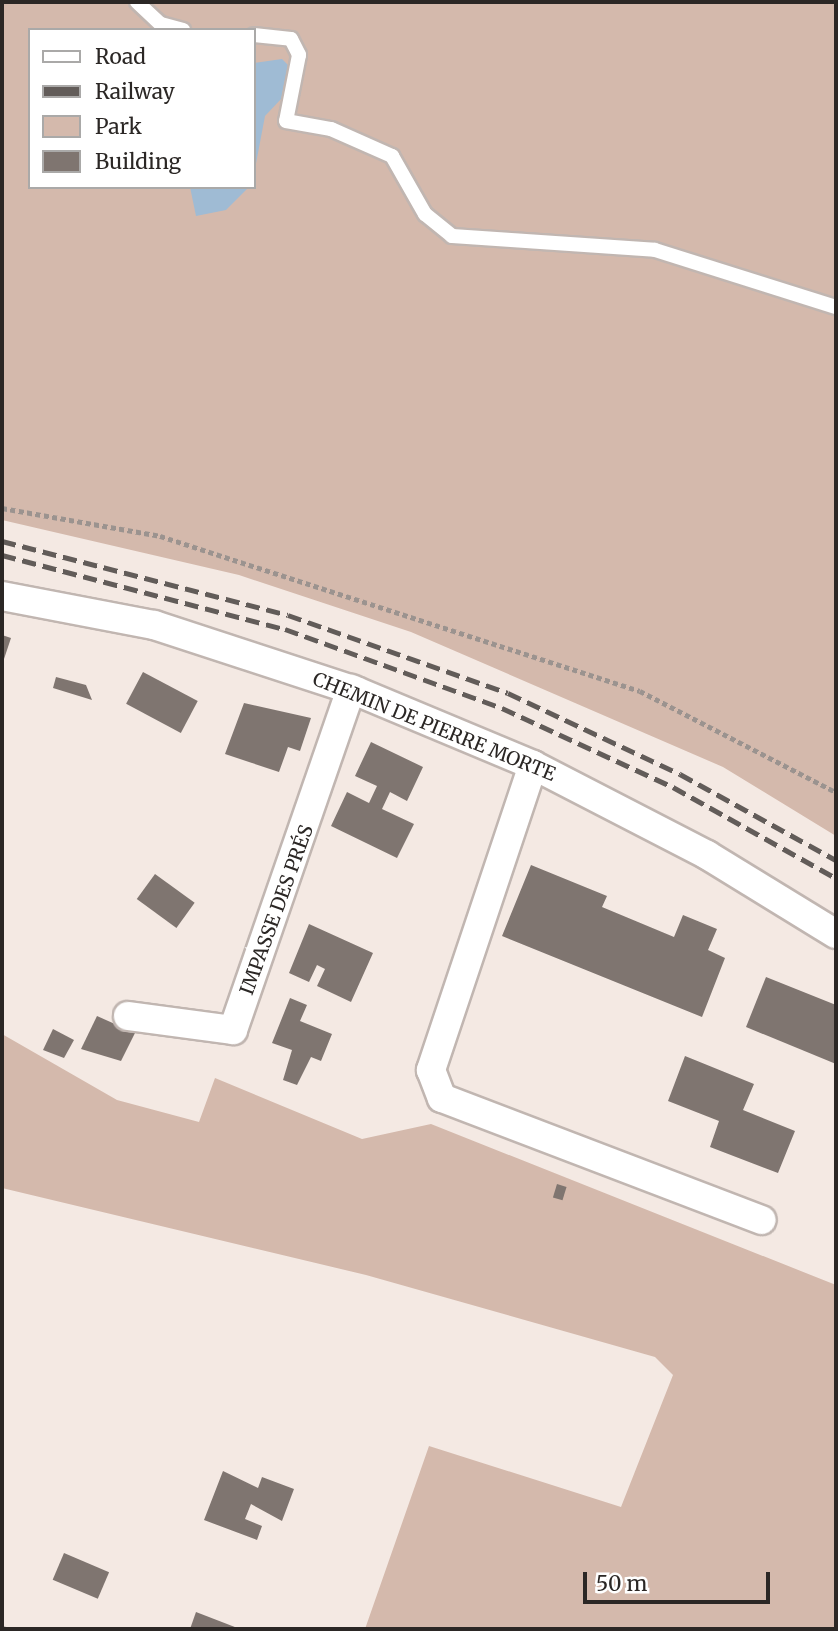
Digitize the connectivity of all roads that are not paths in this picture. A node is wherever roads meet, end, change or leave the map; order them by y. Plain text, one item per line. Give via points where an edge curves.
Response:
1 (137, 2) edge
2 (176, 28) edge
3 (256, 35) edge
4 (836, 307) edge
5 (2, 596) edge
6 (351, 689) junction
7 (533, 765) junction
8 (836, 934) edge
9 (128, 1016) dead end
10 (762, 1220) dead end

1 - 2 lane via 161,24
3 - 4 lane via 290,39 299,55 286,121 331,130 392,156 425,214 452,236 655,250
5 - 6 street, CHEMIN DE PIERRE MORTE via 154,625
6 - 7 street, CHEMIN DE PIERRE MORTE
6 - 9 street, IMPASSE DES PRÉS via 233,1030
7 - 8 street, CHEMIN DE PIERRE MORTE via 707,855
7 - 10 street via 431,1070 442,1098

